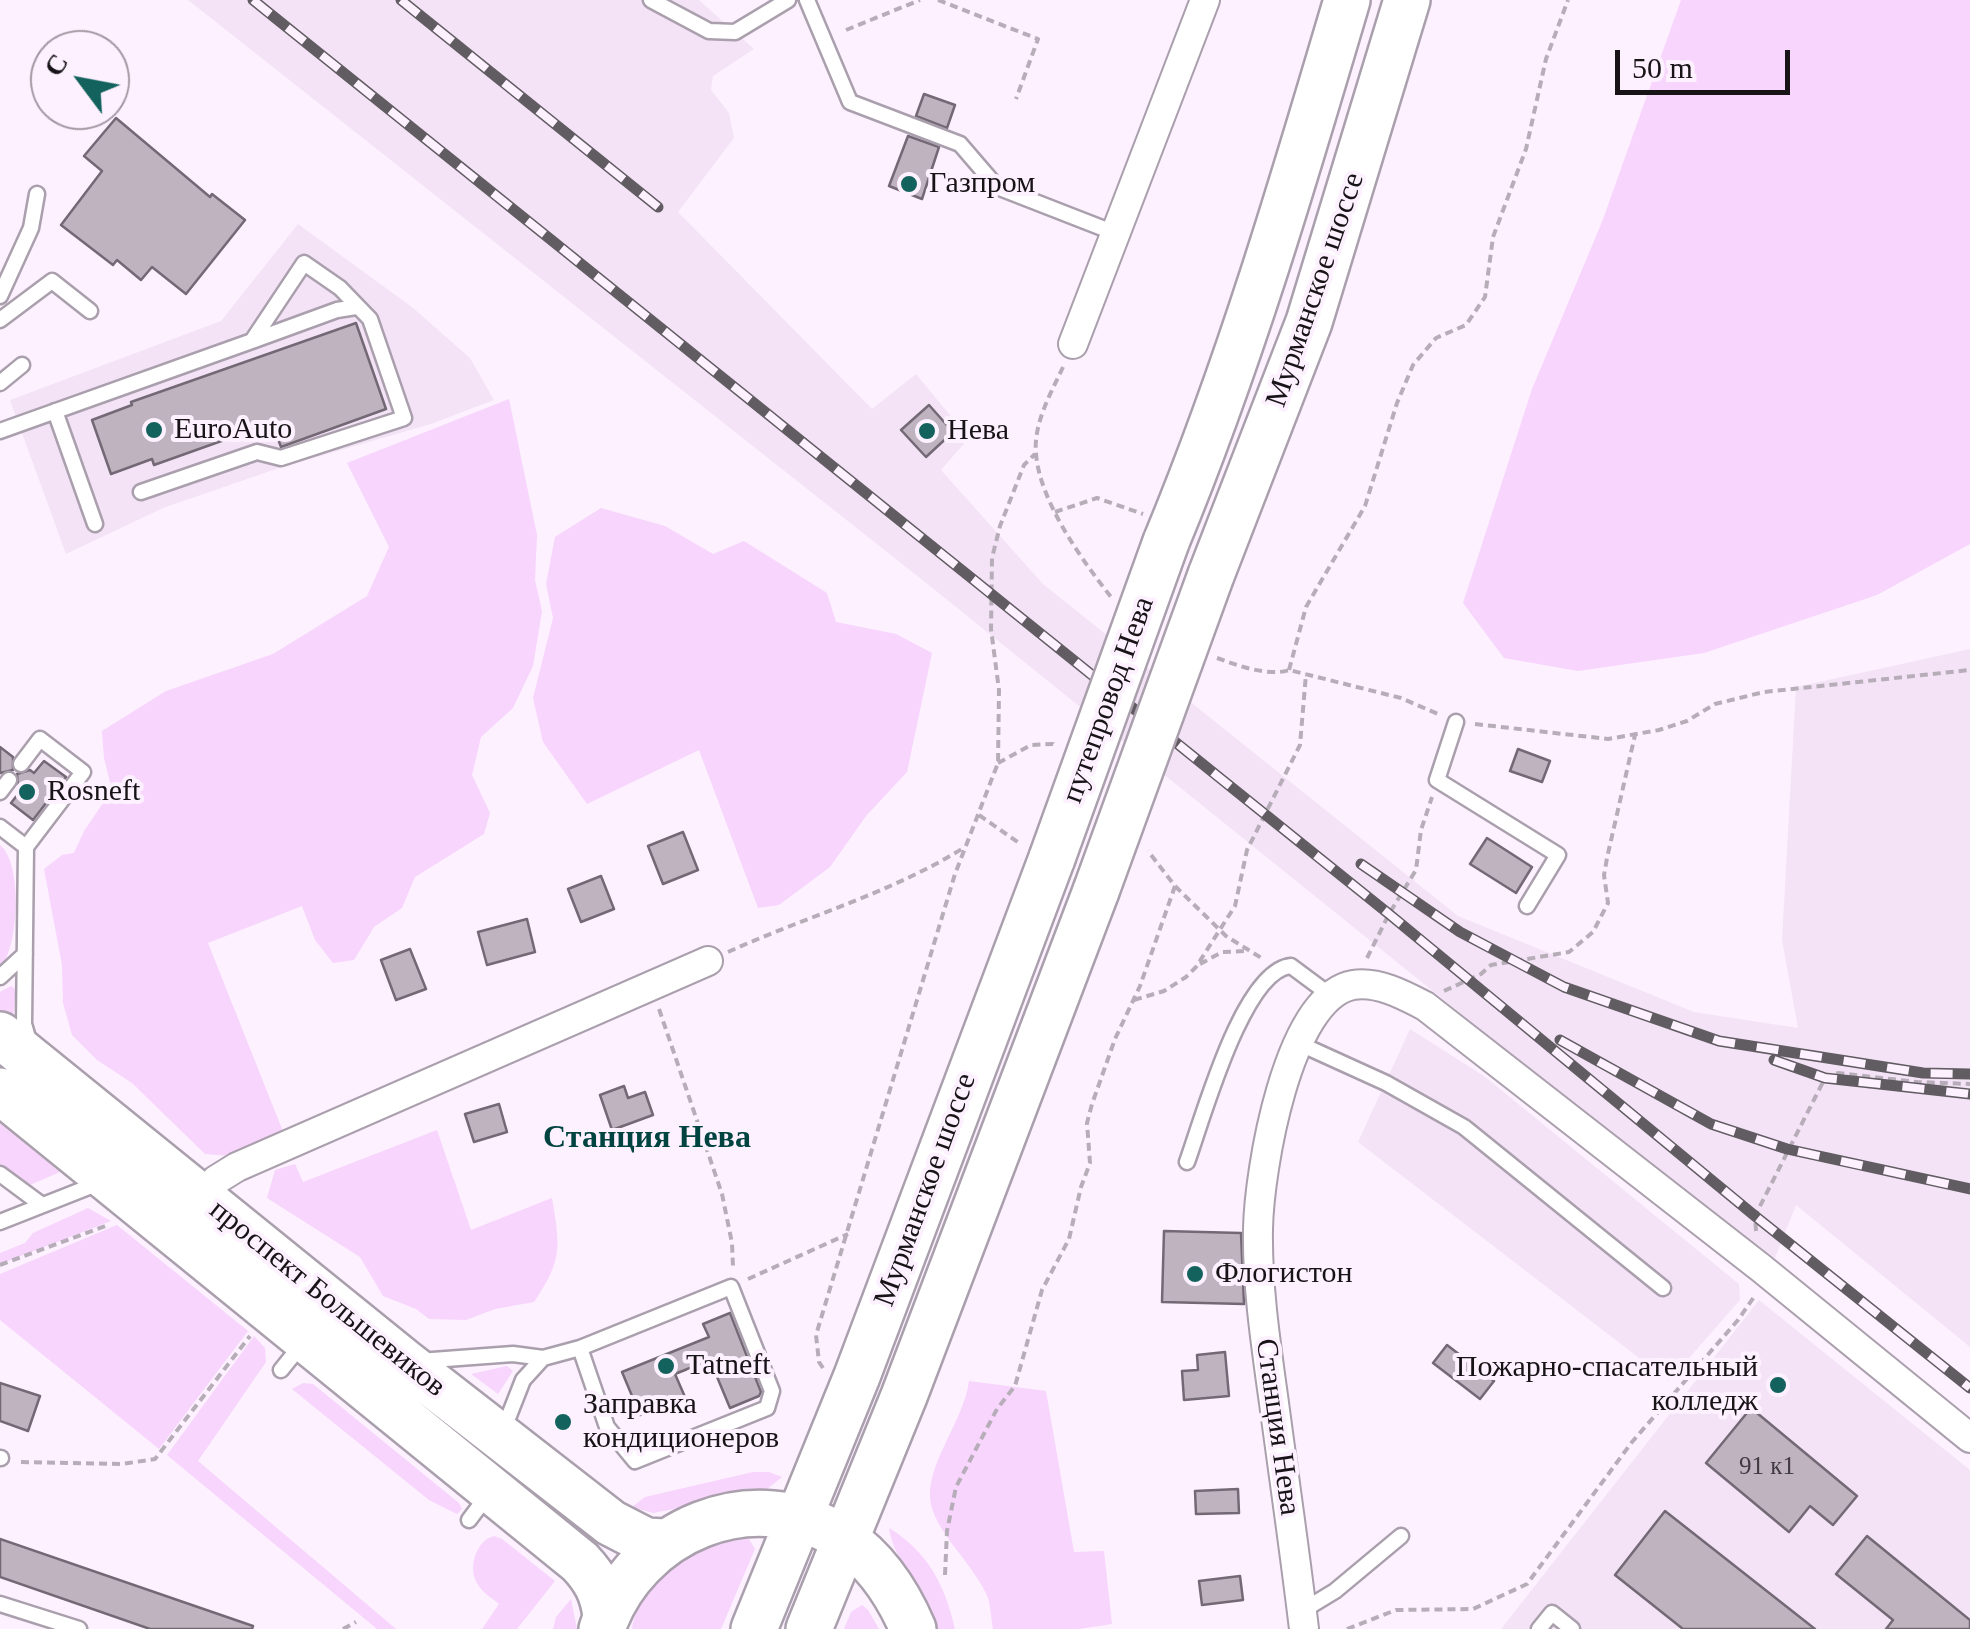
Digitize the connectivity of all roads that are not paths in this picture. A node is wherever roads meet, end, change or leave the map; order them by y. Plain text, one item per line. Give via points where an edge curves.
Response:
1 (651, 0) edge
2 (788, 0) edge
3 (807, 0) edge
4 (1205, 0) edge
5 (1347, 0) edge
6 (1407, 0) edge
7 (38, 194) dead end
8 (1115, 232) junction
9 (0, 294) edge
10 (356, 307) junction
11 (90, 311) dead end
12 (0, 320) edge
13 (252, 341) junction
14 (1073, 344) dead end
15 (22, 365) dead end
16 (0, 383) edge
17 (55, 411) junction
18 (0, 432) edge
19 (141, 492) dead end
20 (95, 524) dead end
21 (1155, 528) joint
22 (1211, 575) joint
23 (1456, 722) road end
24 (22, 764) dead end
25 (0, 828) edge
26 (26, 847) junction
27 (1037, 852) joint
28 (1096, 890) joint
29 (1527, 906) dead end
30 (25, 954) junction
31 (708, 960) road end
32 (0, 976) edge
33 (1342, 990) junction
34 (0, 1036) edge
35 (1298, 1043) junction
36 (38, 1066) junction
37 (0, 1091) edge
38 (1187, 1162) dead end
39 (0, 1174) edge
40 (200, 1198) junction
41 (114, 1201) junction
42 (42, 1205) junction
43 (0, 1222) edge
44 (1664, 1288) dead end
45 (580, 1348) junction
46 (543, 1358) junction
47 (404, 1362) junction
48 (501, 1436) junction
49 (1970, 1438) edge
50 (798, 1520) junction
51 (1401, 1536) dead end
52 (846, 1540) junction
53 (664, 1542) junction
54 (0, 1604) edge
55 (1303, 1620) edge
56 (604, 1622) edge
57 (78, 1629) edge
58 (754, 1629) edge
59 (809, 1629) edge
60 (914, 1629) edge
61 (1539, 1629) edge
62 (1572, 1629) edge

1 - 2 lane via 709,32 735,32
3 - 8 lane via 850,102 960,144 997,187
4 - 8 street
5 - 21 main road, Мурманское шоссе via 1194,476
6 - 22 main road, Мурманское шоссе via 1309,322
7 - 9 lane via 31,228
8 - 14 street
10 - 13 lane
10 - 13 lane via 304,263
10 - 19 lane via 370,320 404,418 282,458 257,452
11 - 12 lane via 52,282
13 - 17 lane
15 - 16 lane
17 - 18 lane
17 - 20 lane
21 - 27 main road, путепровод Нева, bridge
22 - 28 main road, путепровод Нева, bridge
23 - 29 lane via 1437,780 1558,854
24 - 26 lane via 40,739 83,772
25 - 26 lane
26 - 30 lane
27 - 50 main road, Мурманское шоссе via 857,1376
28 - 52 main road, Мурманское шоссе
30 - 32 lane
30 - 36 lane via 24,1024
31 - 40 street via 237,1167
33 - 35 street, Станция Нева via 1312,1016
33 - 38 lane via 1291,966 1279,967 1256,989
33 - 49 street via 1394,990 1417,1002
34 - 36 main road, проспект Большевиков
35 - 44 lane via 1464,1127
35 - 55 street, Станция Нева via 1268,1149 1258,1225 1260,1300
36 - 40 main road, проспект Большевиков
37 - 41 main road, проспект Большевиков
39 - 42 lane
40 - 47 main road, проспект Большевиков
41 - 42 lane
41 - 56 main road, проспект Большевиков via 480,1505 594,1577 603,1594
42 - 43 lane
45 - 45 lane via 607,1427 636,1460 767,1408 772,1391 731,1287
45 - 46 lane
46 - 47 lane
46 - 48 lane via 524,1380
47 - 48 main road, проспект Большевиков
48 - 53 main road, проспект Большевиков via 627,1534
50 - 52 main road, проспект Большевиков
50 - 53 main road, проспект Большевиков via 732,1517
50 - 58 main road, Мурманское шоссе
51 - 55 lane
52 - 59 main road, Мурманское шоссе
52 - 60 main road, проспект Большевиков via 900,1598
53 - 56 main road, проспект Большевиков via 620,1588
54 - 57 lane
61 - 62 lane via 1552,1613

